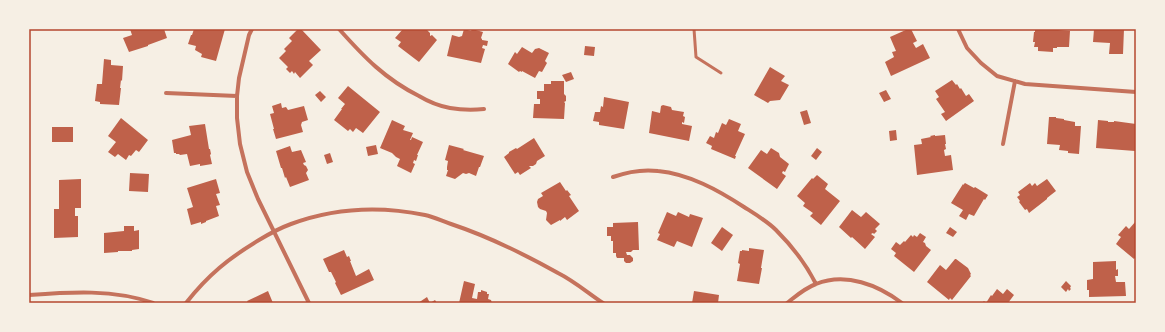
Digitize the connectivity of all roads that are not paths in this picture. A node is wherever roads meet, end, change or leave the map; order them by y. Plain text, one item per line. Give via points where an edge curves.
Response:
1 (252, 29) edge
2 (339, 29) edge
3 (694, 29) edge
4 (958, 29) edge
5 (721, 73) dead end
6 (1015, 81) junction
7 (1136, 92) edge
8 (166, 93) dead end
9 (237, 96) junction
10 (484, 109) dead end
11 (1003, 144) dead end
12 (612, 177) dead end
13 (275, 231) junction
14 (816, 284) junction
15 (29, 295) edge
16 (153, 303) edge
17 (186, 303) edge
18 (308, 303) edge
19 (603, 303) edge
20 (788, 303) edge
21 (902, 303) edge

1 - 9 street
2 - 10 street via 361,53 402,87 433,104 467,110
3 - 5 lane via 696,57
4 - 6 street via 967,48 981,63 997,76
6 - 7 street via 1025,84
6 - 11 street
8 - 9 street
9 - 13 street via 240,144 247,172
12 - 14 street via 640,170 657,171 672,173 720,191 776,230 809,269
13 - 17 street via 217,269
13 - 18 street
13 - 19 street via 316,216 356,210 427,215 470,230 559,273
14 - 20 street
14 - 21 street via 837,280 865,283 880,288
15 - 16 street via 104,293 124,295

